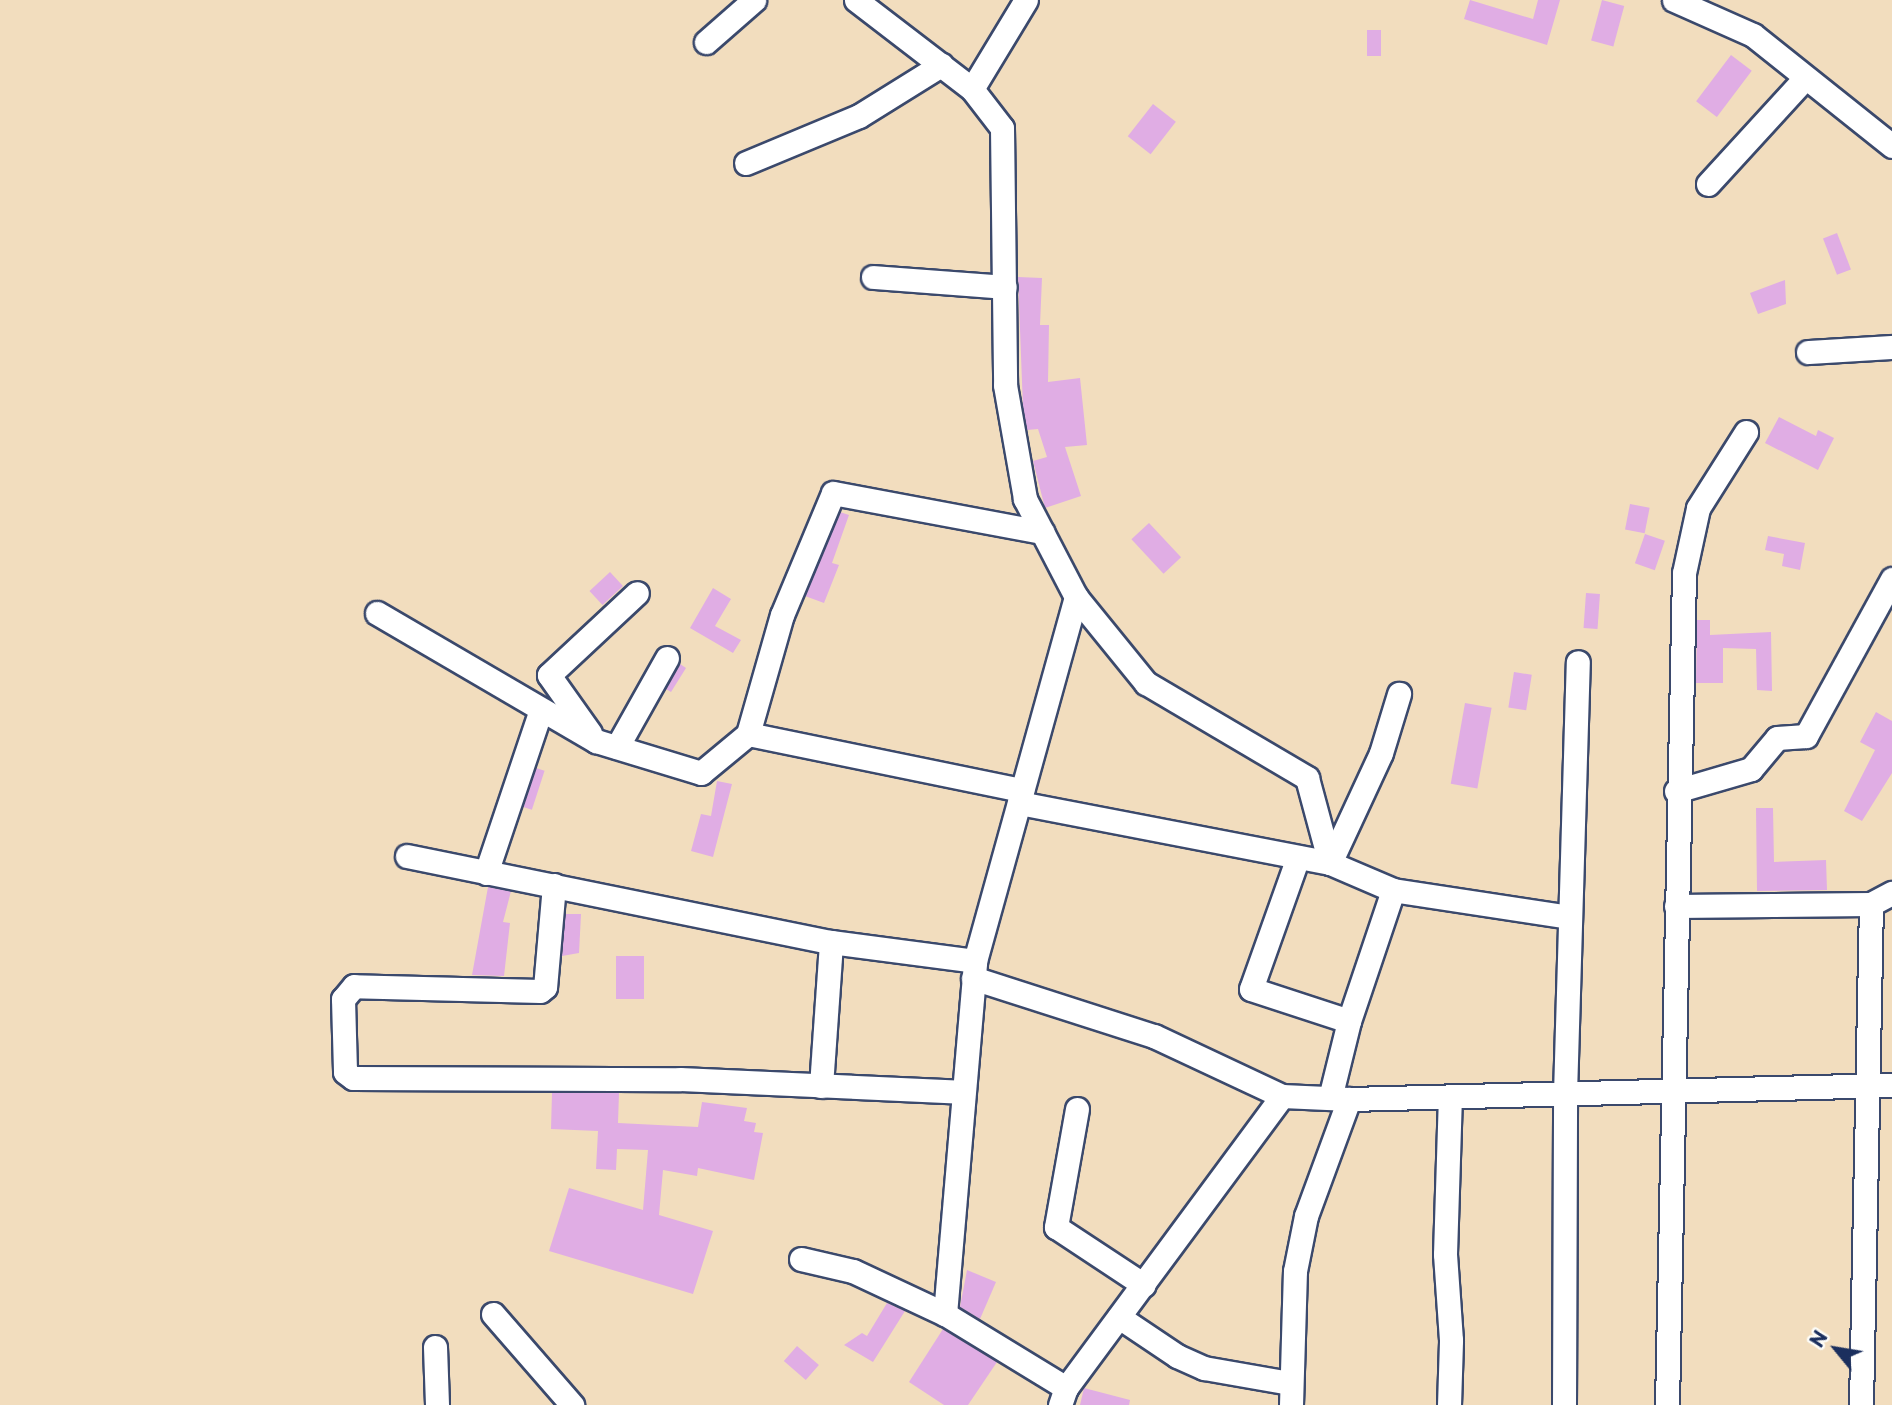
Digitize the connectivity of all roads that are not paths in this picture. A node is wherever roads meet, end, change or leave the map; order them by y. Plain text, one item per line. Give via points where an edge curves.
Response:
1 (754, 0) edge
2 (856, 0) edge
3 (1026, 0) edge
4 (1674, 0) edge
5 (706, 42) dead end
6 (941, 65) junction
7 (1805, 78) junction
8 (972, 89) junction
9 (1892, 146) edge
10 (746, 163) dead end
11 (1708, 184) dead end
12 (873, 277) dead end
13 (1005, 287) junction
14 (1892, 347) edge
15 (1808, 352) dead end
16 (1746, 432) dead end
17 (1042, 532) junction
18 (1892, 579) edge
19 (636, 593) dead end
20 (1076, 597) junction
21 (377, 613) dead end
22 (667, 658) dead end
23 (1578, 662) dead end
24 (1399, 694) dead end
25 (541, 710) junction
26 (748, 734) junction
27 (607, 744) junction
28 (1676, 791) junction
29 (1020, 796) junction
30 (407, 856) dead end
31 (1298, 857) junction
32 (1330, 863) junction
33 (486, 873) junction
34 (554, 885) junction
35 (1393, 890) junction
36 (1892, 893) edge
37 (1871, 904) junction
38 (1676, 906) junction
39 (1569, 917) junction
40 (831, 942) junction
41 (974, 969) junction
42 (1349, 1021) junction
43 (821, 1086) junction
44 (1867, 1086) junction
45 (1892, 1086) edge
46 (1671, 1091) junction
47 (961, 1092) junction
48 (1566, 1094) junction
49 (1282, 1096) junction
50 (1450, 1097) junction
51 (1339, 1099) junction
52 (1077, 1109) dead end
53 (801, 1259) dead end
54 (1144, 1284) junction
55 (493, 1314) dead end
56 (945, 1314) junction
57 (1119, 1317) junction
58 (435, 1347) dead end
59 (1291, 1394) edge
60 (1063, 1396) edge
61 (437, 1405) edge
62 (572, 1405) edge
63 (1449, 1405) edge
64 (1564, 1405) edge
65 (1667, 1405) edge
66 (1861, 1405) edge

1 - 5 street
2 - 6 street
3 - 8 street
4 - 7 street via 1753,36
6 - 8 street
6 - 10 street via 859,116
7 - 9 street
7 - 11 street
8 - 13 street via 1002,128
12 - 13 street
13 - 17 street via 1005,385 1026,499
14 - 15 street
16 - 28 street via 1698,509 1684,573
17 - 20 street
17 - 26 street via 833,493 782,615
18 - 28 street via 1806,736 1777,738 1751,769
19 - 27 street via 549,675
20 - 29 street
20 - 32 street via 1146,683 1307,778
21 - 25 street
22 - 27 street
23 - 39 street
24 - 32 street via 1381,753
25 - 27 street
25 - 33 street
26 - 27 street via 701,773
26 - 29 street
28 - 38 street
29 - 31 street
29 - 41 street
30 - 33 street
31 - 32 street
31 - 42 street via 1251,989
32 - 35 street
33 - 34 street
34 - 40 street
34 - 43 street via 545,987 540,991 354,986 343,999 345,1072 353,1078 680,1079
35 - 39 street
35 - 42 street
36 - 37 street
37 - 38 street
37 - 44 street
38 - 46 street
39 - 48 street
40 - 41 street
40 - 43 street
41 - 47 street
41 - 49 street via 1154,1037
42 - 51 street
43 - 47 street
44 - 45 street
44 - 46 street
44 - 66 street
46 - 48 street
46 - 65 street
47 - 56 street
48 - 50 street
48 - 64 street
49 - 51 street
49 - 54 street
50 - 51 street
50 - 63 street via 1445,1254 1451,1340
51 - 59 street via 1295,1271
52 - 54 street via 1056,1227
53 - 56 street via 853,1271
54 - 57 street
55 - 62 street
56 - 60 street
57 - 59 street via 1177,1356
57 - 60 street
58 - 61 street

